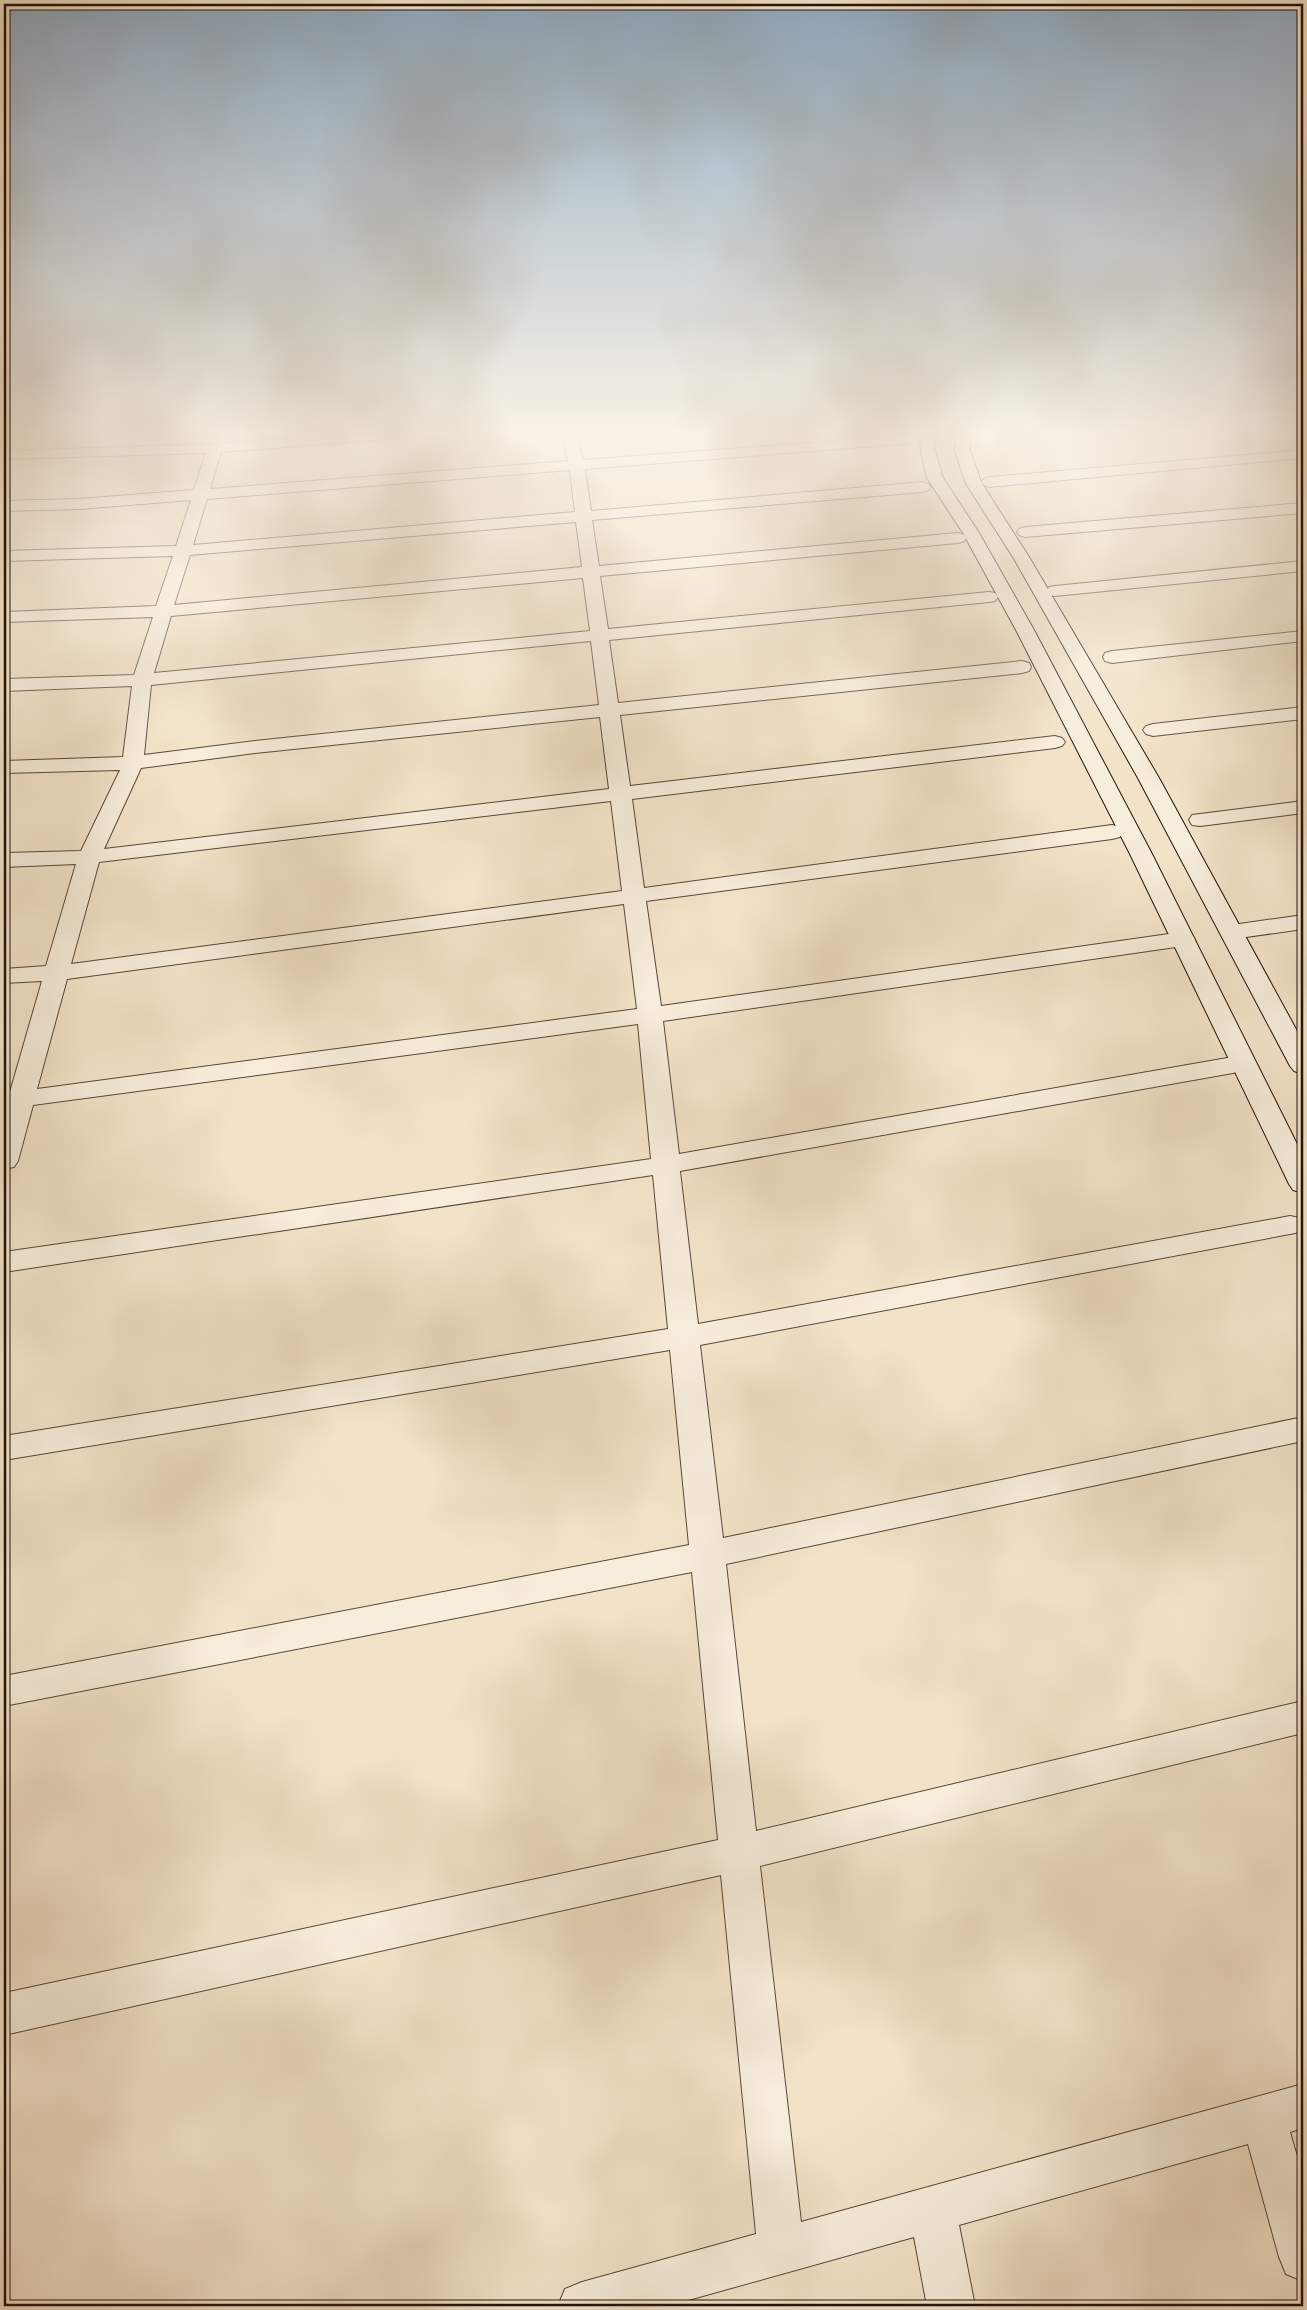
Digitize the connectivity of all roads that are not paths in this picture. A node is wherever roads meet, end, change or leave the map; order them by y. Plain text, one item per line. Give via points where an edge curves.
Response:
1 (186, 542) edge
2 (288, 542) edge
3 (587, 542) edge
4 (917, 542) edge
5 (975, 542) edge
6 (1012, 542) edge
7 (183, 551) junction
8 (4, 556) edge
9 (1303, 566) edge
10 (591, 572) junction
11 (1055, 591) dead end
12 (988, 597) dead end
13 (164, 611) junction
14 (4, 617) edge
15 (1063, 629) junction
16 (1025, 630) junction
17 (600, 635) junction
18 (1303, 636) edge
19 (1112, 657) dead end
20 (1022, 667) dead end
21 (142, 680) junction
22 (4, 685) edge
23 (611, 710) junction
24 (1303, 713) edge
25 (1153, 730) dead end
26 (1055, 742) dead end
27 (133, 763) junction
28 (4, 768) edge
29 (622, 793) junction
30 (1303, 807) edge
31 (1200, 820) dead end
32 (1112, 832) dead end
33 (89, 856) junction
34 (4, 860) edge
35 (635, 897) junction
36 (1303, 922) edge
37 (1232, 932) junction
38 (1183, 939) junction
39 (56, 973) junction
40 (4, 976) edge
41 (650, 1015) junction
42 (1233, 1065) dead end
43 (1303, 1066) edge
44 (12, 1101) edge
45 (4, 1161) edge
46 (666, 1165) junction
47 (1303, 1184) edge
48 (1290, 1225) dead end
49 (4, 1262) edge
50 (684, 1337) junction
51 (1303, 1429) edge
52 (4, 1448) edge
53 (707, 1555) junction
54 (4, 1691) edge
55 (1303, 1717) edge
56 (738, 1853) junction
57 (4, 2014) edge
58 (1283, 2111) edge
59 (932, 2208) junction
60 (781, 2250) junction
61 (1303, 2257) edge
62 (604, 2303) edge
63 (951, 2306) edge

1 - 7 street
2 - 7 street
3 - 10 street
4 - 10 street
5 - 16 street
6 - 15 street
7 - 8 street
7 - 13 street
9 - 11 street
10 - 13 street
10 - 17 street
12 - 17 street
13 - 14 street
13 - 21 street
15 - 16 street
15 - 37 street
16 - 38 street
17 - 21 street
17 - 23 street
18 - 19 street
20 - 23 street
21 - 22 street
21 - 27 street
23 - 27 street
23 - 29 street
24 - 25 street
26 - 29 street
27 - 28 street
27 - 33 street
29 - 33 street
29 - 35 street
30 - 31 street
32 - 35 street
33 - 34 street
33 - 39 street
35 - 39 street
35 - 41 street
36 - 37 street
37 - 43 street
38 - 41 street
38 - 47 street
39 - 40 street
39 - 44 street
41 - 44 street
41 - 46 street
42 - 46 street
44 - 45 street
46 - 49 street
46 - 50 street
48 - 50 street
50 - 52 street
50 - 53 street
51 - 53 street
53 - 54 street
53 - 56 street
55 - 56 street
56 - 57 street
56 - 60 street
58 - 59 street
58 - 61 street
59 - 60 street
59 - 63 street
60 - 62 street

